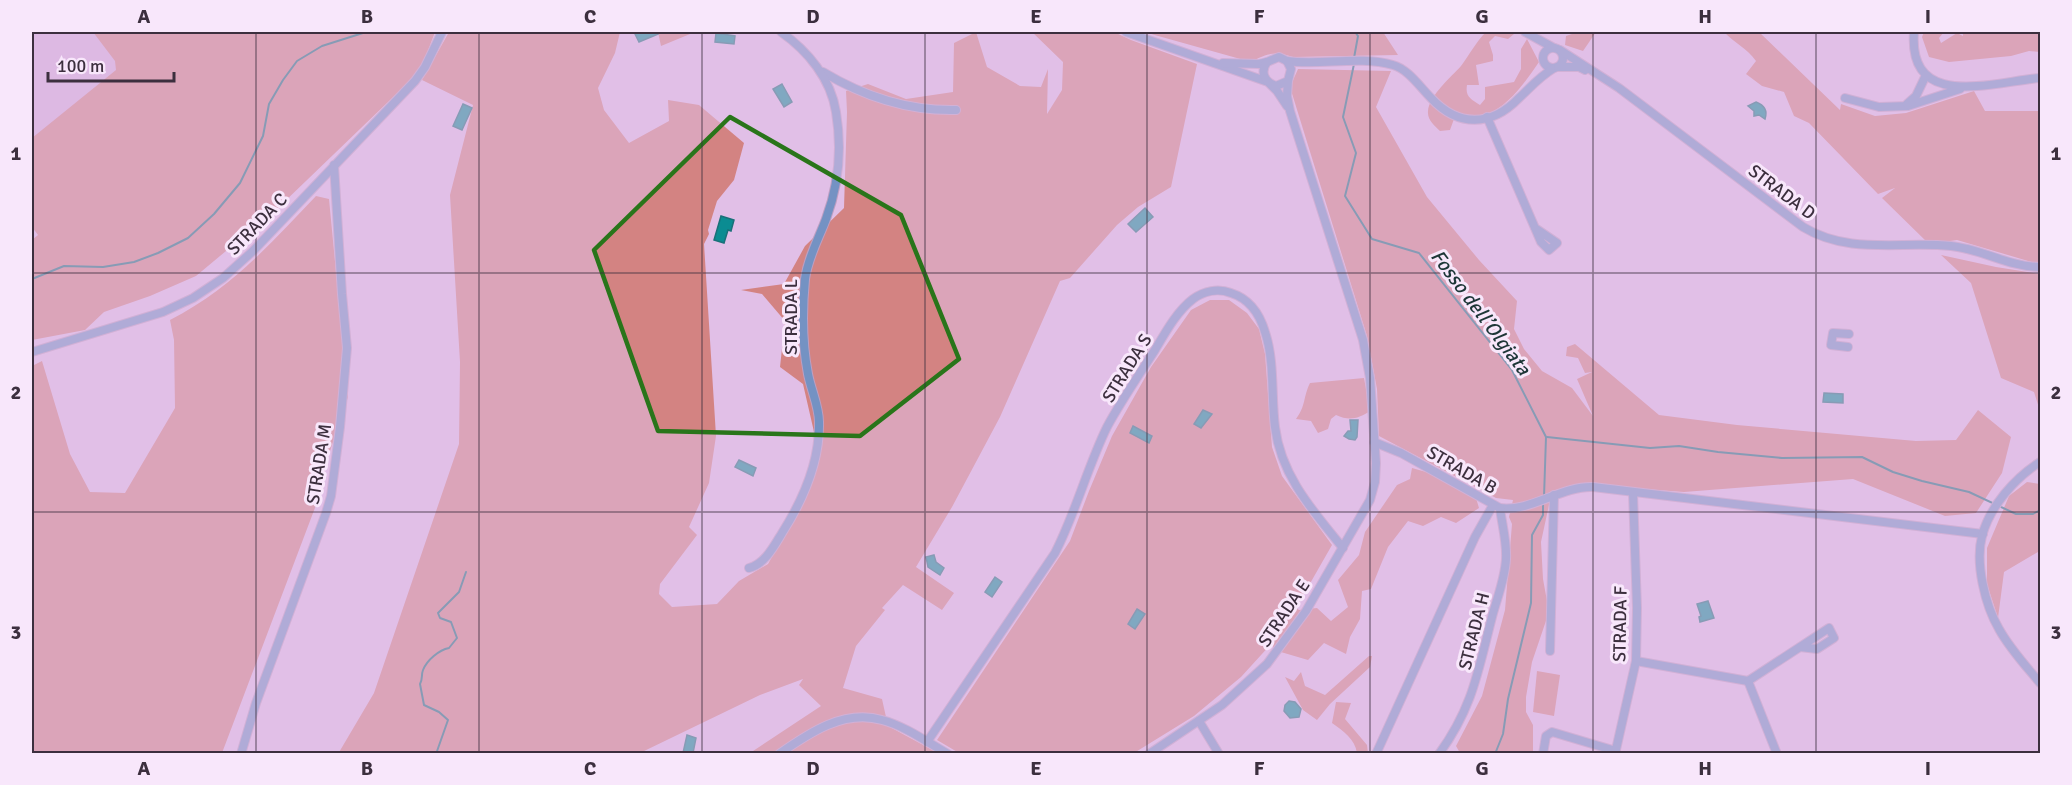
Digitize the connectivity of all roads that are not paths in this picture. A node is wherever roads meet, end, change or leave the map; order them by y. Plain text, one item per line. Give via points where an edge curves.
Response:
1 (442, 32) edge
2 (781, 32) edge
3 (1126, 32) edge
4 (1914, 32) edge
5 (1557, 49) junction
6 (1543, 56) junction
7 (1287, 61) junction
8 (1267, 62) junction
9 (1216, 63) junction
10 (1308, 63) junction
11 (1556, 68) junction
12 (819, 70) junction
13 (1926, 75) junction
14 (2040, 78) edge
15 (1289, 79) junction
16 (1605, 79) junction
17 (1268, 82) junction
18 (1532, 83) junction
19 (1964, 88) junction
20 (1845, 98) dead end
21 (1919, 99) junction
22 (956, 110) dead end
23 (1290, 111) junction
24 (1487, 117) junction
25 (334, 165) junction
26 (1535, 228) dead end
27 (2040, 267) edge
28 (1849, 334) dead end
29 (1848, 347) dead end
30 (32, 352) edge
31 (1374, 442) junction
32 (2040, 462) edge
33 (1633, 493) junction
34 (1547, 497) junction
35 (1497, 507) junction
36 (1983, 534) junction
37 (1343, 548) junction
38 (749, 568) dead end
39 (1800, 647) dead end
40 (1550, 651) dead end
41 (1636, 661) junction
42 (1748, 681) junction
43 (2040, 683) edge
44 (1199, 721) junction
45 (927, 742) junction
46 (1616, 752) edge
47 (241, 753) edge
48 (779, 753) edge
49 (948, 753) edge
50 (1149, 753) edge
51 (1219, 753) edge
52 (1376, 753) edge
53 (1438, 753) edge
54 (1543, 753) edge
55 (1777, 753) edge

1 - 25 street, STRADA C via 419,77
2 - 12 street, STRADA L
3 - 9 street
4 - 13 street via 1913,50
5 - 6 street via 1547,49
5 - 6 street, STRADA D via 1525,32
5 - 11 street via 1563,60
5 - 16 street, STRADA D
6 - 11 street via 1547,67
6 - 18 street
7 - 8 street via 1274,57
7 - 10 street
7 - 15 street via 1291,69
8 - 9 street
8 - 17 street via 1263,75
9 - 17 street
10 - 15 street
10 - 24 street via 1379,63 1398,67 1454,117
11 - 16 street, STRADA D via 1579,68
11 - 18 street
12 - 22 street via 876,97 911,107
12 - 38 street, STRADA L via 834,99 840,152 833,197 808,262 805,281 804,336 807,371 819,417 818,440 799,504 765,558
13 - 19 street via 1947,86
13 - 21 street
14 - 19 street
15 - 17 street via 1280,85
15 - 23 street
16 - 27 street, STRADA D via 1822,238 1866,246 1950,246 2021,266
17 - 23 street
18 - 24 street via 1502,112
19 - 21 street
20 - 21 street via 1880,107 1904,106
23 - 31 street via 1359,322 1370,378
24 - 26 street
25 - 30 street, STRADA C via 253,252 209,288 150,316
25 - 47 street, STRADA M via 347,348 331,496
28 - 29 street via 1833,333 1831,345
31 - 35 street, STRADA B
31 - 37 street, STRADA E via 1374,488
32 - 36 street via 2016,481 1997,505
33 - 34 street, STRADA B via 1582,487
33 - 36 street, STRADA B
33 - 41 street, STRADA F
34 - 35 street, STRADA B via 1514,508
34 - 40 street
35 - 52 street via 1475,537
35 - 53 street, STRADA H via 1506,551 1504,576 1466,710
36 - 43 street via 1981,567 1989,608 2007,643
37 - 44 street, STRADA E via 1278,651 1240,691
37 - 45 street, STRADA S via 1299,490 1282,457 1275,426 1267,339 1258,316 1245,300 1230,292 1213,290 1200,294 1183,308 1160,341 1108,427 1055,553
39 - 42 street
41 - 42 street
41 - 46 street, STRADA F
42 - 55 street
44 - 50 street, STRADA E
44 - 51 street
45 - 48 street via 884,720 856,718 820,728
45 - 49 street
46 - 54 street via 1552,732 1546,736

